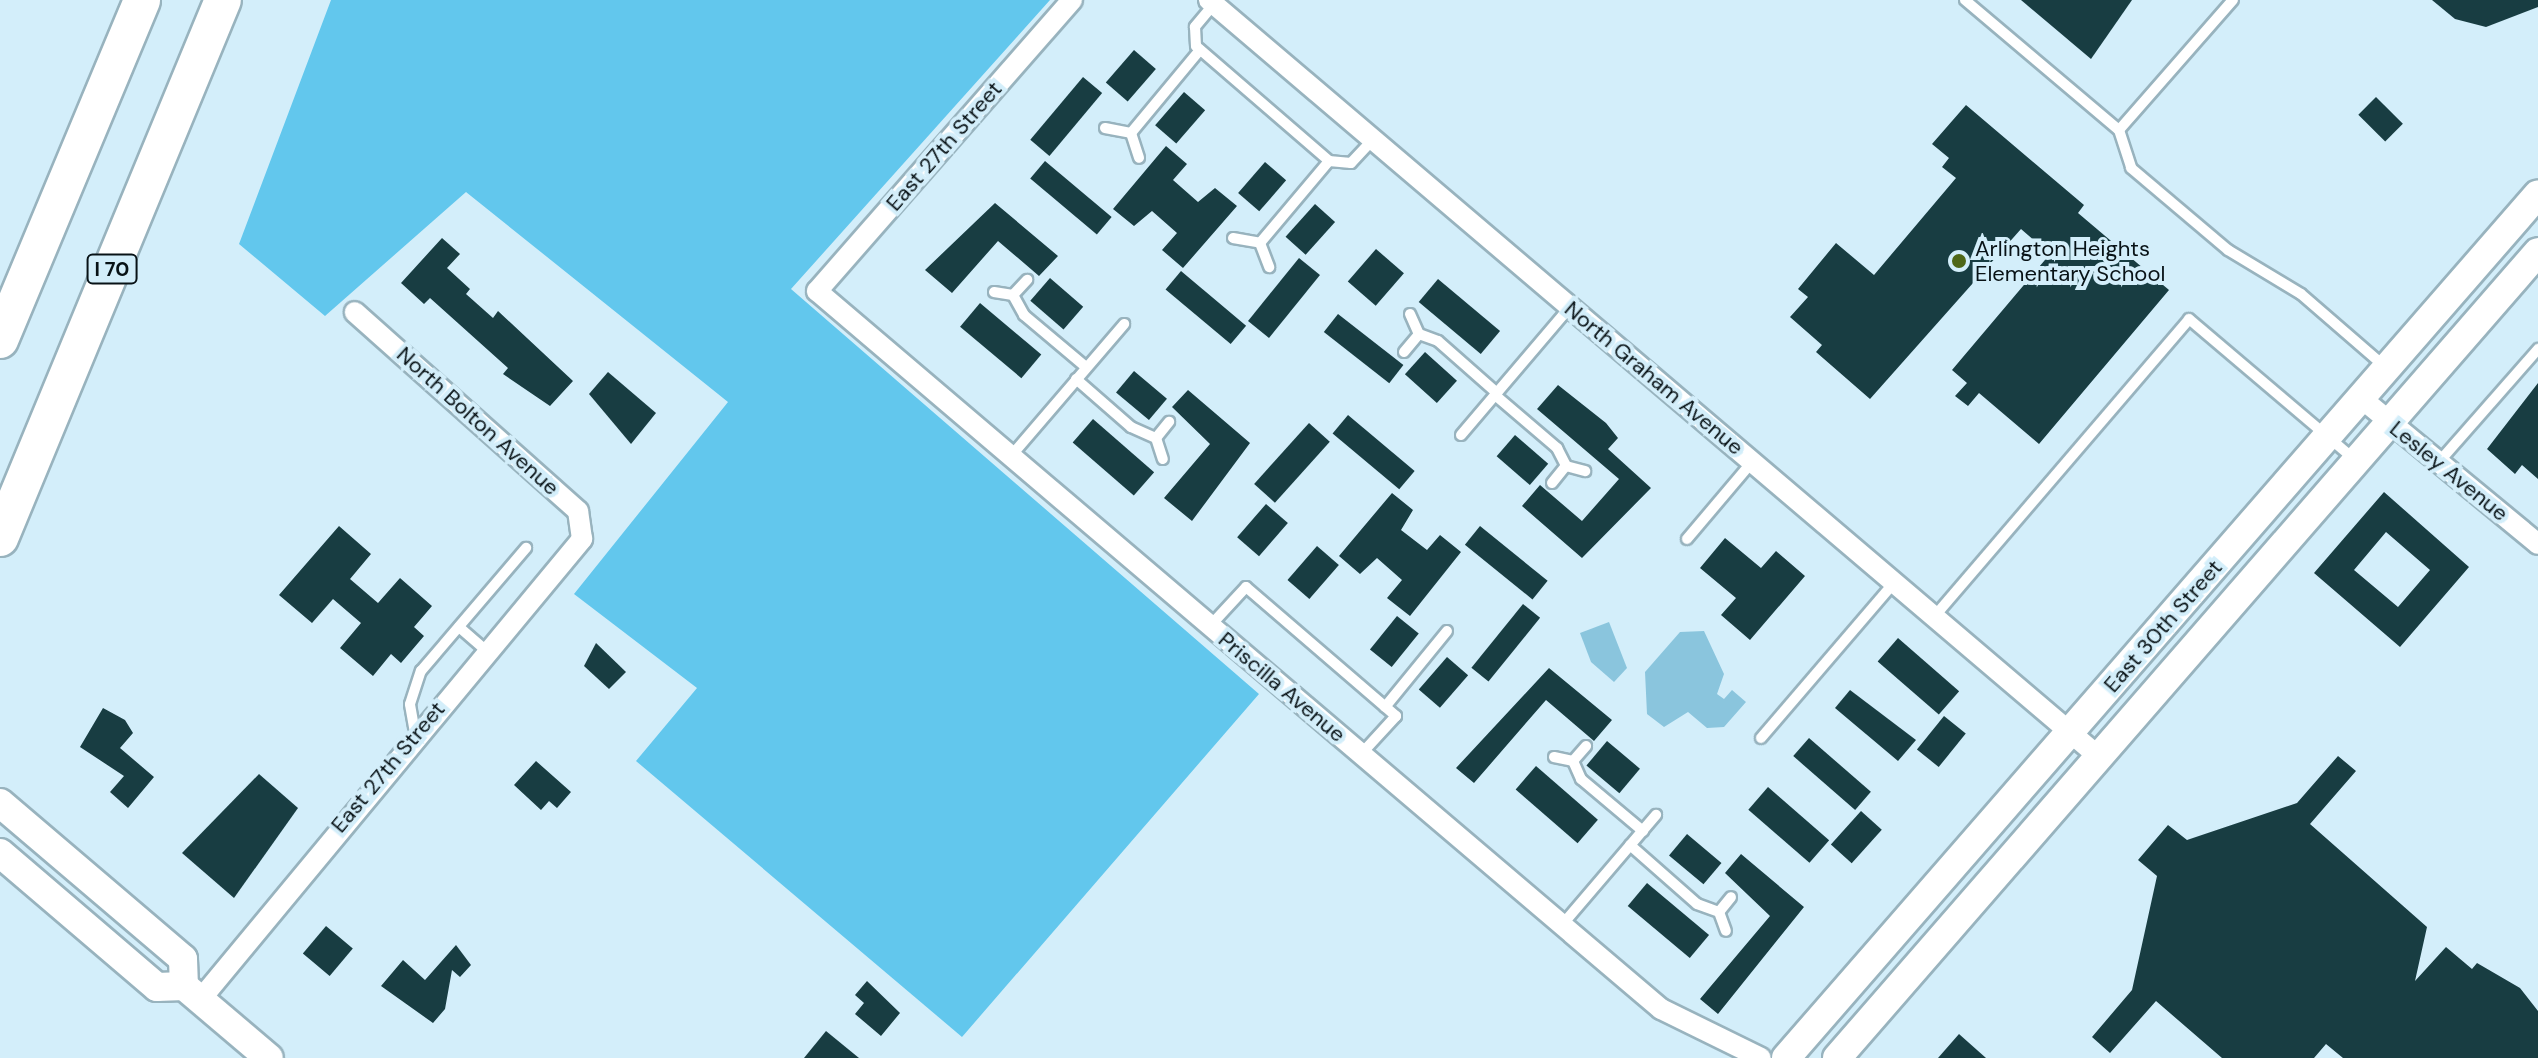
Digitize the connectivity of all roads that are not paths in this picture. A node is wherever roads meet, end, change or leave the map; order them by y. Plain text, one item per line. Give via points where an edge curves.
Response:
1 (142, 0) edge
2 (223, 0) edge
3 (1072, 0) edge
4 (1965, 0) edge
5 (1212, 2) edge
6 (2228, 3) edge
7 (1200, 50) junction
8 (1105, 128) dead end
9 (2119, 130) junction
10 (1131, 133) junction
11 (1373, 139) junction
12 (1139, 158) dead end
13 (1329, 161) junction
14 (2538, 194) edge
15 (1233, 238) dead end
16 (1260, 243) junction
17 (2538, 252) edge
18 (1269, 267) dead end
19 (1027, 280) dead end
20 (817, 291) joint
21 (994, 292) dead end
22 (1013, 295) junction
23 (1570, 307) junction
24 (355, 312) dead end
25 (1410, 314) dead end
26 (1124, 324) dead end
27 (1419, 334) junction
28 (0, 340) edge
29 (2538, 349) edge
30 (1404, 352) dead end
31 (1086, 367) junction
32 (2386, 368) junction
33 (1076, 379) junction
34 (1496, 394) junction
35 (2361, 398) junction
36 (1169, 422) dead end
37 (2390, 423) junction
38 (1461, 435) dead end
39 (2327, 436) junction
40 (1156, 438) junction
41 (1011, 456) junction
42 (1163, 459) dead end
43 (2357, 461) junction
44 (1752, 462) junction
45 (2438, 463) junction
46 (1566, 466) junction
47 (1585, 471) dead end
48 (1552, 483) dead end
49 (2535, 537) edge
50 (0, 538) edge
51 (582, 539) joint
52 (1687, 539) dead end
53 (526, 548) dead end
54 (1894, 583) junction
55 (1934, 617) junction
56 (1210, 626) junction
57 (459, 627) junction
58 (1447, 631) dead end
59 (487, 651) junction
60 (1385, 707) junction
61 (2071, 731) junction
62 (415, 733) junction
63 (1761, 738) dead end
64 (1586, 746) dead end
65 (1361, 754) junction
66 (1554, 757) dead end
67 (2099, 757) junction
68 (1573, 761) junction
69 (0, 803) edge
70 (1656, 815) dead end
71 (1643, 831) junction
72 (1630, 845) junction
73 (0, 853) edge
74 (1731, 897) dead end
75 (1719, 912) junction
76 (1562, 925) junction
77 (1726, 931) dead end
78 (192, 993) junction
79 (269, 1058) edge
80 (1761, 1058) edge
81 (1786, 1058) edge
82 (1837, 1058) edge

1 - 28 highway
2 - 50 highway, I 70
3 - 20 street, East 27th Street
4 - 9 lane
5 - 7 lane via 1193,32
5 - 11 street, North Graham Avenue
6 - 9 lane
7 - 10 lane
7 - 13 lane
8 - 10 lane
9 - 32 lane via 2131,168 2228,250 2301,294
10 - 12 lane
11 - 13 lane via 1351,163
11 - 23 street, North Graham Avenue
13 - 16 lane
14 - 32 main road, East 30th Street
15 - 16 lane
16 - 18 lane
17 - 37 main road, East 30th Street
19 - 22 lane
20 - 41 street, Priscilla Avenue
21 - 22 lane
22 - 31 lane via 1024,315
23 - 34 lane
23 - 44 street, North Graham Avenue
24 - 51 street, North Bolton Avenue via 578,511
25 - 27 lane
26 - 31 lane
27 - 30 lane
27 - 34 lane via 1438,341
29 - 45 lane
31 - 33 lane
32 - 35 main road, East 30th Street
33 - 40 lane via 1131,427
33 - 41 lane
34 - 38 lane
34 - 46 lane via 1557,448
35 - 37 street, Lesley Avenue
35 - 39 main road, East 30th Street
36 - 40 lane
37 - 43 main road, East 30th Street
37 - 45 street, Lesley Avenue
39 - 43 lane
39 - 55 lane via 2189,319
39 - 61 main road, East 30th Street
40 - 42 lane
41 - 56 street, Priscilla Avenue
43 - 67 main road, East 30th Street
44 - 52 lane
44 - 54 street, North Graham Avenue
45 - 49 street, Lesley Avenue
46 - 47 lane
46 - 48 lane
51 - 59 street, East 27th Street
53 - 57 lane
54 - 55 street, North Graham Avenue
54 - 63 lane
55 - 61 street, North Graham Avenue
56 - 60 lane via 1246,587
56 - 65 street, Priscilla Avenue
57 - 59 lane
57 - 62 lane via 412,686
58 - 60 lane
59 - 62 street, East 27th Street
60 - 65 lane via 1396,716
61 - 67 street, North Graham Avenue
61 - 81 main road, East 30th Street
62 - 78 street, East 27th Street
64 - 68 lane
65 - 76 street, Priscilla Avenue
66 - 68 lane
67 - 82 main road, East 30th Street
68 - 71 lane via 1581,779
69 - 78 main road via 183,959
70 - 71 lane
71 - 72 lane
72 - 75 lane via 1697,904
72 - 76 lane
73 - 78 main road via 157,987
74 - 75 lane
75 - 77 lane
76 - 80 street, Priscilla Avenue via 1675,1019
78 - 79 main road

